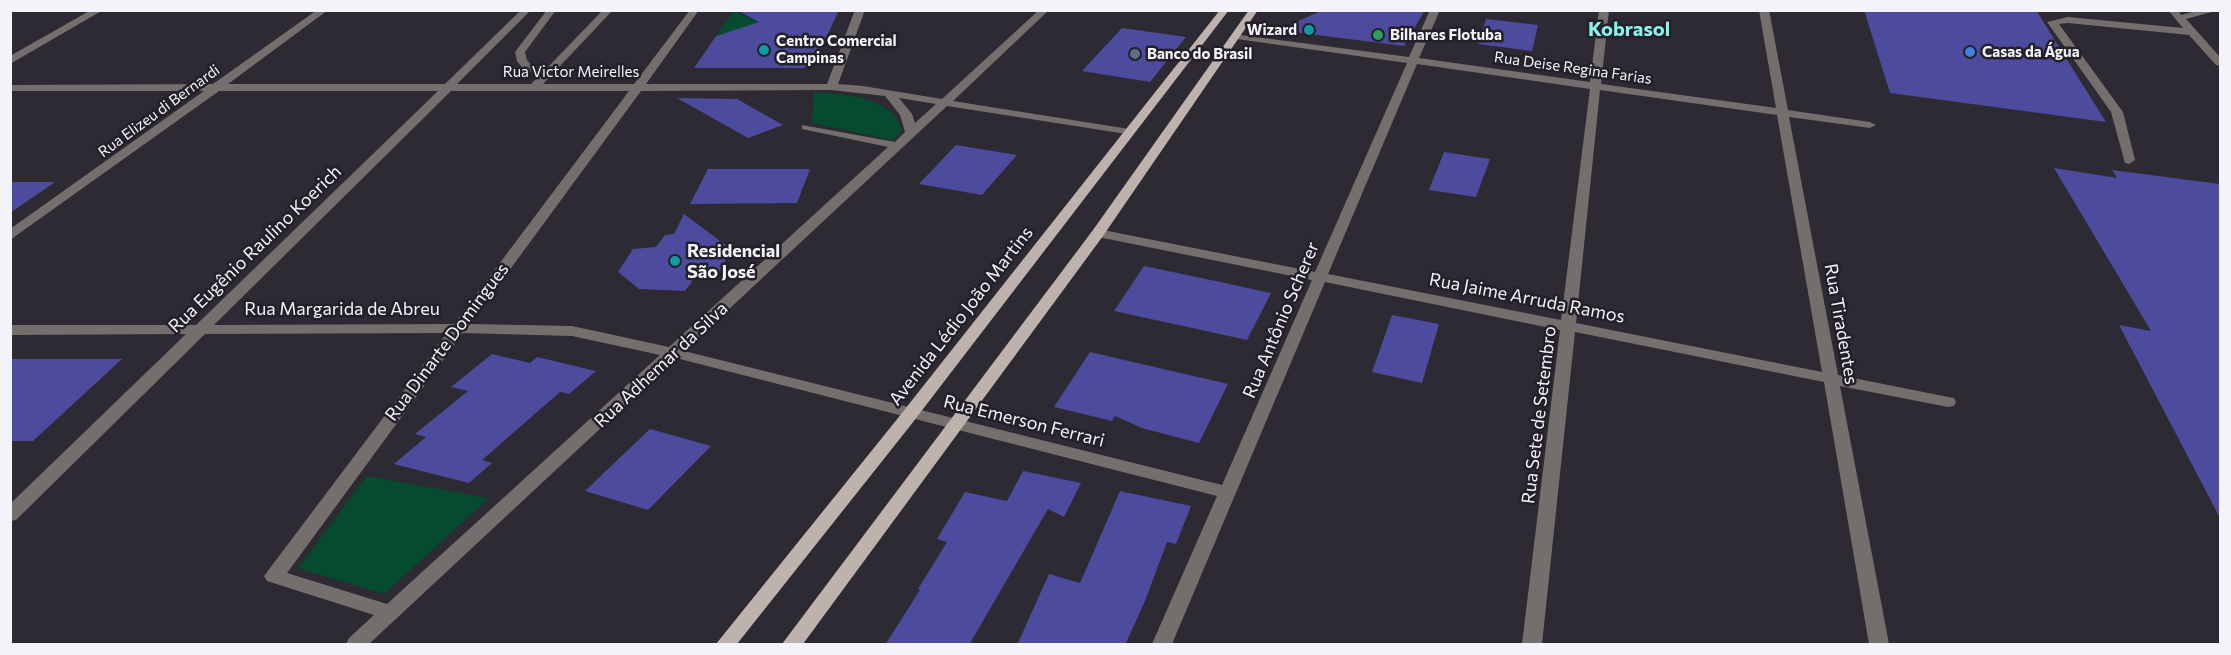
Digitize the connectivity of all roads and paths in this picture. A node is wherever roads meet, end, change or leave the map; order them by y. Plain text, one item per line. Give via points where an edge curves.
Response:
1 (99, 10) edge
2 (324, 10) edge
3 (527, 10) edge
4 (552, 10) edge
5 (609, 10) edge
6 (695, 10) edge
7 (860, 10) edge
8 (1045, 10) edge
9 (1225, 10) edge
10 (1254, 10) edge
11 (1435, 10) edge
12 (1604, 10) edge
13 (1764, 10) edge
14 (2215, 10) edge
15 (2176, 14) edge
16 (2191, 32) junction
17 (1237, 36) junction
18 (10, 61) edge
19 (1415, 61) junction
20 (2220, 63) edge
21 (529, 69) junction
22 (551, 70) junction
23 (1595, 86) junction
24 (448, 87) junction
25 (515, 87) junction
26 (534, 87) junction
27 (637, 87) junction
28 (831, 87) junction
29 (10, 88) edge
30 (217, 88) junction
31 (889, 94) junction
32 (946, 103) junction
33 (1782, 113) junction
34 (1870, 125) dead end
35 (806, 127) dead end
36 (1129, 133) junction
37 (912, 134) junction
38 (899, 146) junction
39 (2129, 160) dead end
40 (1098, 233) junction
41 (10, 236) edge
42 (1321, 278) junction
43 (1569, 326) junction
44 (457, 328) junction
45 (201, 329) junction
46 (10, 330) edge
47 (674, 353) junction
48 (1831, 378) junction
49 (1948, 402) dead end
50 (911, 412) junction
51 (957, 424) junction
52 (1228, 492) junction
53 (10, 515) edge
54 (391, 612) junction
55 (356, 645) edge
56 (726, 645) edge
57 (792, 645) edge
58 (1162, 645) edge
59 (1532, 645) edge
60 (1879, 645) edge

1 - 18 street
2 - 30 street, Rua Elizeu di Bernardi
3 - 24 street, Rua Eugênio Raulino Koerich
4 - 21 street via 520,52
5 - 22 street
6 - 27 street, Rua Dinarte Domingues
7 - 28 street
8 - 32 street, Rua Adhemar da Silva
9 - 36 main road, Avenida Lédio João Martins
10 - 17 main road
11 - 19 street, Rua Antônio Scherer
12 - 23 street, Rua Sete de Setembro
13 - 33 street, Rua Tiradentes
14 - 15 street
15 - 16 street
16 - 20 street
16 - 39 street via 2068,20 2052,22 2117,112
17 - 19 street, Rua Deise Regina Farias
17 - 40 main road
19 - 23 street, Rua Deise Regina Farias
19 - 42 street, Rua Antônio Scherer
21 - 22 street
21 - 25 street
22 - 26 street
23 - 33 street, Rua Deise Regina Farias
23 - 43 street, Rua Sete de Setembro
24 - 25 street, Rua Victor Meirelles
24 - 30 street, Rua Victor Meirelles
24 - 45 street, Rua Eugênio Raulino Koerich
25 - 26 street, Rua Victor Meirelles
26 - 27 street, Rua Victor Meirelles
27 - 28 street, Rua Victor Meirelles
27 - 44 street, Rua Dinarte Domingues
28 - 31 street, Rua Victor Meirelles
29 - 30 street, Rua Victor Meirelles
30 - 41 street, Rua Elizeu di Bernardi
31 - 32 street, Rua Victor Meirelles
31 - 37 street via 906,114
32 - 36 street, Rua Victor Meirelles
32 - 37 street, Rua Adhemar da Silva
33 - 34 street, Rua Deise Regina Farias
33 - 48 street, Rua Tiradentes
35 - 38 street
36 - 50 main road, Avenida Lédio João Martins
37 - 38 street, Rua Adhemar da Silva
38 - 47 street, Rua Adhemar da Silva
40 - 42 street, Rua Jaime Arruda Ramos
40 - 51 main road
42 - 43 street, Rua Jaime Arruda Ramos
42 - 52 street, Rua Antônio Scherer
43 - 48 street, Rua Jaime Arruda Ramos
43 - 59 street, Rua Sete de Setembro
44 - 45 street, Rua Margarida de Abreu
44 - 47 street, Rua Emerson Ferrari via 572,331
44 - 54 street, Rua Dinarte Domingues via 274,576
45 - 46 street, Rua Margarida de Abreu
45 - 53 street, Rua Eugênio Raulino Koerich
47 - 50 street, Rua Emerson Ferrari
47 - 54 street, Rua Adhemar da Silva
48 - 49 street, Rua Jaime Arruda Ramos
48 - 60 street, Rua Tiradentes
50 - 51 street, Rua Emerson Ferrari
50 - 56 main road, Avenida Lédio João Martins
51 - 52 street, Rua Emerson Ferrari
51 - 57 main road
52 - 58 street, Rua Antônio Scherer
54 - 55 street, Rua Adhemar da Silva

